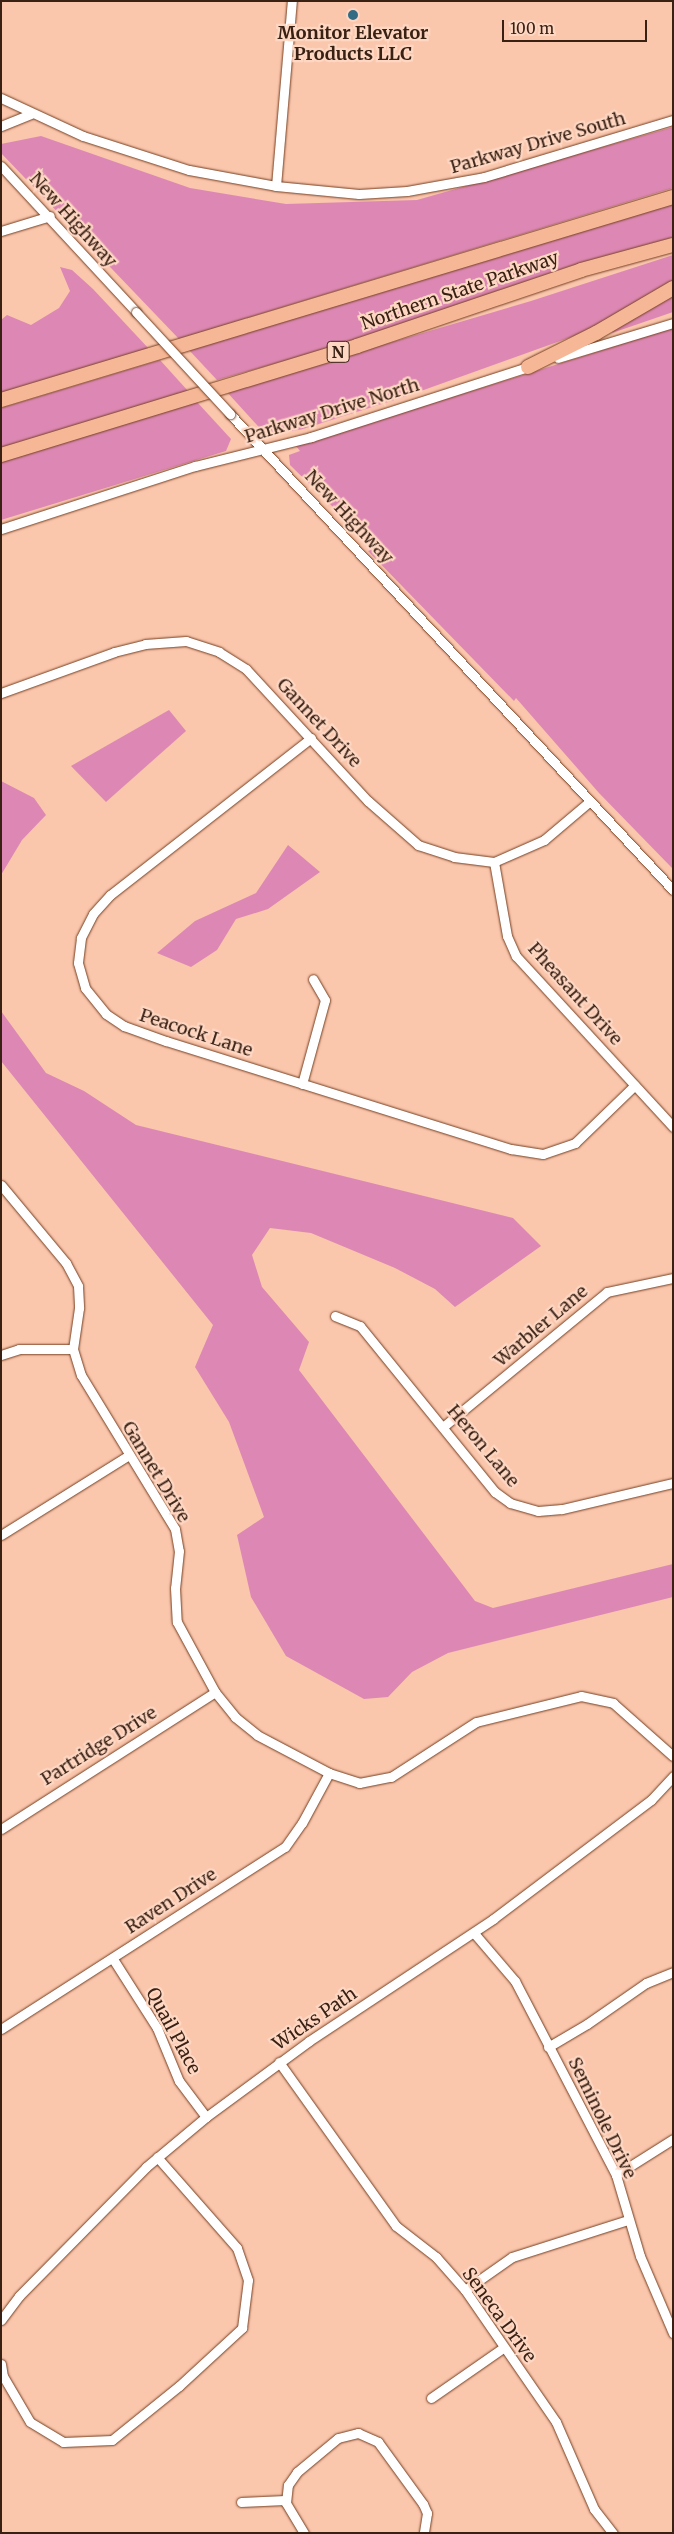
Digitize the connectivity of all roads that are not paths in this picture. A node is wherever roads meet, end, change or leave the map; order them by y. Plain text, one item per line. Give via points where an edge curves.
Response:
1 (292, 1) edge
2 (1, 98) edge
3 (32, 114) junction
4 (673, 120) edge
5 (1, 126) edge
6 (1, 166) edge
7 (276, 186) junction
8 (673, 197) edge
9 (50, 216) junction
10 (1, 231) edge
11 (673, 245) edge
12 (673, 288) edge
13 (673, 323) edge
14 (528, 367) junction
15 (1, 400) edge
16 (264, 450) junction
17 (1, 455) edge
18 (1, 530) edge
19 (1, 693) edge
20 (311, 738) junction
21 (589, 802) junction
22 (494, 862) junction
23 (673, 890) edge
24 (314, 979) dead end
25 (302, 1084) junction
26 (635, 1085) junction
27 (673, 1127) edge
28 (1, 1185) edge
29 (673, 1278) edge
30 (335, 1316) dead end
31 (73, 1349) junction
32 (1, 1355) edge
33 (444, 1426) junction
34 (129, 1455) junction
35 (673, 1483) edge
36 (1, 1535) edge
37 (216, 1692) junction
38 (673, 1756) edge
39 (329, 1773) junction
40 (673, 1776) edge
41 (1, 1829) edge
42 (474, 1933) junction
43 (113, 1959) junction
44 (673, 1972) edge
45 (1, 2029) edge
46 (548, 2046) junction
47 (279, 2062) junction
48 (206, 2117) junction
49 (673, 2139) edge
50 (157, 2156) junction
51 (616, 2175) junction
52 (628, 2220) junction
53 (466, 2290) junction
54 (1, 2320) edge
55 (673, 2333) edge
56 (503, 2348) junction
57 (1, 2364) edge
58 (430, 2398) dead end
59 (285, 2500) junction
60 (241, 2502) dead end
61 (304, 2533) edge
62 (424, 2533) edge
63 (613, 2533) edge

1 - 7 street
2 - 3 street, Parkway Drive South
3 - 5 street
3 - 7 street, Parkway Drive South via 136,156 189,170
4 - 7 street, Parkway Drive South via 484,178 441,186 359,194
6 - 9 street, New Highway
8 - 15 highway, Northern State Parkway
9 - 10 street
9 - 16 street, New Highway, bridge
11 - 17 highway, Northern State Parkway / N via 581,270 358,346
12 - 14 highway via 596,333
13 - 14 street, Parkway Drive North
14 - 16 street, Parkway Drive North
16 - 18 street, Parkway Drive North via 194,466
16 - 21 street, New Highway
19 - 20 street, Gannet Drive via 114,652 145,644 186,641 220,652 246,670
20 - 22 street, Gannet Drive via 374,807 418,845 454,858
20 - 25 street, Peacock Lane via 110,895 93,914 81,938 78,963 85,988 106,1014 124,1026
21 - 22 street, Gannet Drive via 544,840
21 - 23 street, New Highway
22 - 26 street, Pheasant Drive via 507,936 516,956
24 - 25 street via 325,1000
25 - 26 street, Peacock Lane via 511,1149 544,1154 576,1143
26 - 27 street, Pheasant Drive
28 - 31 street, Gannet Drive via 66,1263 78,1286 79,1308
29 - 33 street, Warbler Lane via 607,1292
30 - 33 street, Heron Lane via 360,1326
31 - 32 street via 19,1348
31 - 34 street, Gannet Drive via 90,1396
33 - 35 street, Heron Lane via 495,1492 510,1503 538,1511 562,1509
34 - 36 street
34 - 37 street, Gannet Drive via 175,1529 179,1551 174,1588 177,1622
37 - 39 street, Gannet Drive via 235,1718 257,1735
37 - 41 street, Partridge Drive
38 - 39 street, Gannet Drive via 613,1703 581,1696 476,1722 391,1777 360,1783
39 - 43 street, Raven Drive via 285,1847
40 - 42 street, Wicks Path via 651,1800
42 - 46 street, Seminole Drive via 516,1981
42 - 47 street, Wicks Path
43 - 45 street, Raven Drive
43 - 48 street, Quail Place via 157,2028 179,2081
44 - 46 street via 646,1983 587,2024
46 - 51 street, Seminole Drive
47 - 48 street, Wicks Path
47 - 53 street, Seneca Drive via 396,2226 436,2257
48 - 50 street, Wicks Path
49 - 51 street
50 - 54 street, Wicks Path via 19,2296
50 - 57 street via 237,2248 248,2280 242,2328 179,2386 112,2440 63,2442 30,2422 3,2376
51 - 52 street, Seminole Drive
52 - 53 street via 512,2257
52 - 55 street, Seminole Drive
53 - 56 street, Seneca Drive
56 - 58 street
56 - 63 street, Seneca Drive via 556,2422 594,2509
59 - 60 street
59 - 61 street via 289,2512
59 - 62 street via 288,2485 297,2472 338,2438 362,2434 378,2442 423,2504 427,2514

